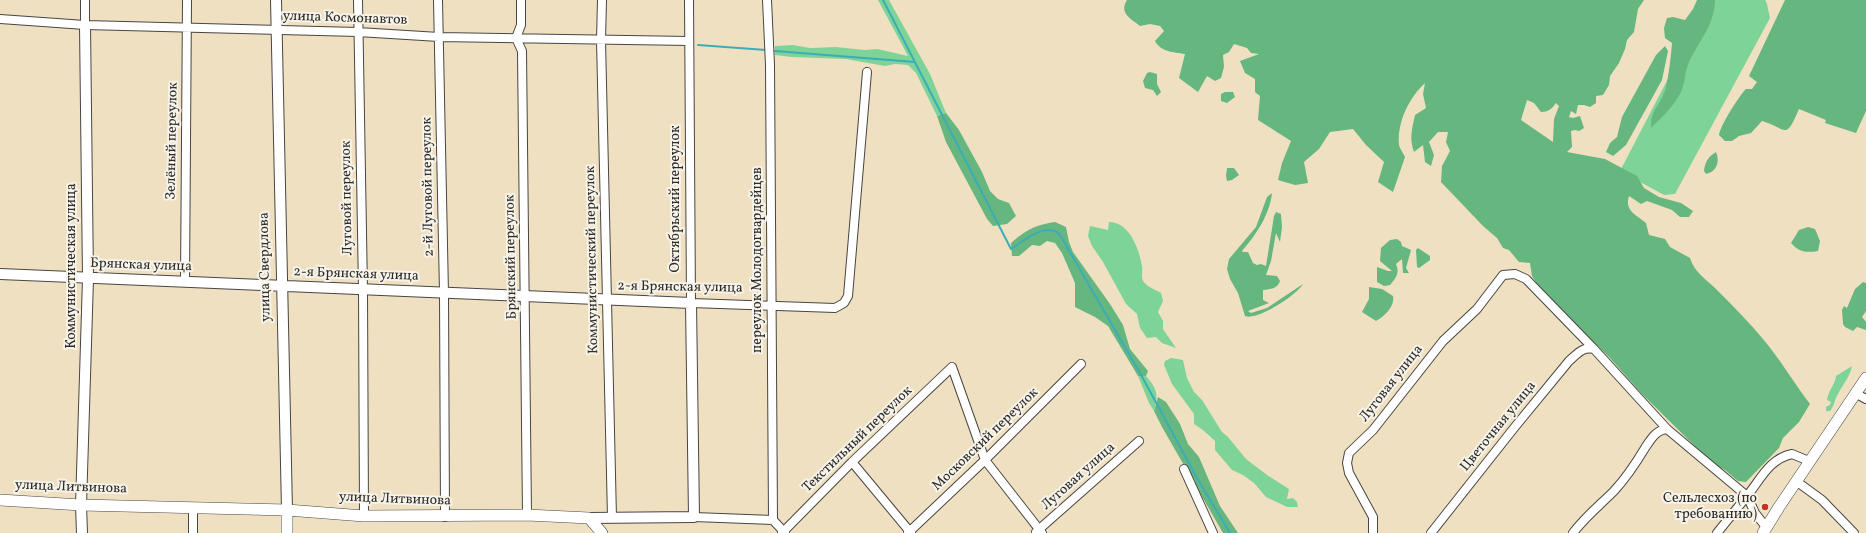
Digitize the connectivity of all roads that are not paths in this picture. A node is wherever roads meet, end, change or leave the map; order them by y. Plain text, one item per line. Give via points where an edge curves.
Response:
1 (85, 0) edge
2 (187, 0) edge
3 (276, 0) edge
4 (358, 0) edge
5 (438, 0) edge
6 (521, 0) edge
7 (602, 0) edge
8 (689, 0) edge
9 (767, 0) edge
10 (0, 19) edge
11 (85, 26) junction
12 (187, 27) junction
13 (276, 29) junction
14 (358, 32) junction
15 (438, 37) junction
16 (516, 38) junction
17 (601, 40) junction
18 (689, 41) junction
19 (867, 72) dead end
20 (0, 274) edge
21 (88, 279) junction
22 (185, 282) junction
23 (281, 286) junction
24 (363, 290) junction
25 (444, 293) junction
26 (526, 297) junction
27 (607, 300) junction
28 (691, 303) junction
29 (772, 305) junction
30 (1594, 349) junction
31 (1081, 364) dead end
32 (1866, 378) edge
33 (1855, 393) junction
34 (1866, 399) edge
35 (1667, 429) junction
36 (1139, 441) dead end
37 (986, 460) junction
38 (1809, 461) junction
39 (852, 462) junction
40 (1184, 469) dead end
41 (1796, 481) junction
42 (1747, 496) junction
43 (0, 500) edge
44 (81, 505) junction
45 (193, 507) junction
46 (287, 510) junction
47 (527, 515) junction
48 (364, 516) junction
49 (445, 517) junction
50 (694, 517) junction
51 (589, 518) junction
52 (612, 518) junction
53 (773, 520) junction
54 (1765, 530) edge
55 (910, 532) edge
56 (1039, 532) edge
57 (82, 533) edge
58 (193, 533) edge
59 (287, 533) edge
60 (602, 533) edge
61 (783, 533) edge
62 (1213, 533) edge
63 (1373, 533) edge
64 (1431, 533) edge
65 (1573, 533) edge
66 (1717, 533) edge
67 (1854, 533) edge

1 - 11 street, Коммунистическая улица
2 - 12 street, Зелёный переулок
3 - 13 street, улица Свердлова
4 - 14 street, Луговой переулок
5 - 15 street, 2-й Луговой переулок
6 - 16 street via 521,26
7 - 17 street, Коммунистический переулок
8 - 18 street, Октябрьский переулок
9 - 29 street, переулок Молодогвардейцев
10 - 11 street, улица Космонавтов
11 - 12 street, улица Космонавтов
11 - 21 street, Коммунистическая улица
12 - 13 street, улица Космонавтов
12 - 22 street, Зелёный переулок
13 - 14 street, улица Космонавтов
13 - 23 street, улица Свердлова
14 - 15 street, улица Космонавтов
14 - 24 street, Луговой переулок
15 - 16 street, улица Космонавтов
15 - 25 street, 2-й Луговой переулок
16 - 17 street, улица Космонавтов
16 - 26 street, Брянский переулок via 522,51
17 - 18 street, улица Космонавтов
17 - 27 street, Коммунистический переулок
18 - 28 street, Октябрьский переулок
19 - 29 street, 2-я Брянская улица via 848,296 844,303 835,308
20 - 21 street, Брянская улица
21 - 22 street, Брянская улица
21 - 44 street, Коммунистическая улица
22 - 23 street, Брянская улица
23 - 24 street, 2-я Брянская улица
23 - 46 street, улица Свердлова
24 - 25 street, 2-я Брянская улица
24 - 48 street, Луговой переулок
25 - 26 street, 2-я Брянская улица
25 - 49 street, 2-й Луговой переулок
26 - 27 street, 2-я Брянская улица
26 - 47 street, Брянский переулок
27 - 28 street, 2-я Брянская улица
27 - 52 street, Коммунистический переулок
28 - 29 street, 2-я Брянская улица
28 - 50 street, Октябрьский переулок
29 - 53 street, переулок Молодогвардейцев
30 - 35 street
30 - 63 street, Луговая улица via 1526,279 1515,274 1503,275 1477,309 1438,347 1373,430 1349,453 1349,473 1373,517
30 - 64 street, Цветочная улица via 1585,348 1569,361
31 - 37 street, Московский переулок
32 - 33 main road
33 - 34 street
33 - 38 main road
35 - 42 street
35 - 65 street via 1655,434 1614,491
36 - 56 street, Луговая улица
37 - 39 street, Текстильный переулок via 952,367
37 - 55 street, Московский переулок
37 - 56 street
38 - 41 main road
38 - 42 street via 1792,454 1778,458
39 - 55 street
39 - 61 street, Текстильный переулок
40 - 62 street
41 - 54 main road
41 - 67 street via 1822,500
42 - 54 street
42 - 66 street
43 - 44 main road, улица Литвинова
44 - 45 main road, улица Литвинова
44 - 57 street, Коммунистическая улица
45 - 46 main road, улица Литвинова
45 - 58 street
46 - 48 main road, улица Литвинова
46 - 59 main road, улица Свердлова
47 - 49 main road, улица Литвинова
47 - 51 main road, улица Литвинова
48 - 49 main road, улица Литвинова
50 - 52 street, улица Литвинова
50 - 53 street, улица Литвинова
51 - 52 street, улица Литвинова
51 - 60 main road
53 - 61 street

